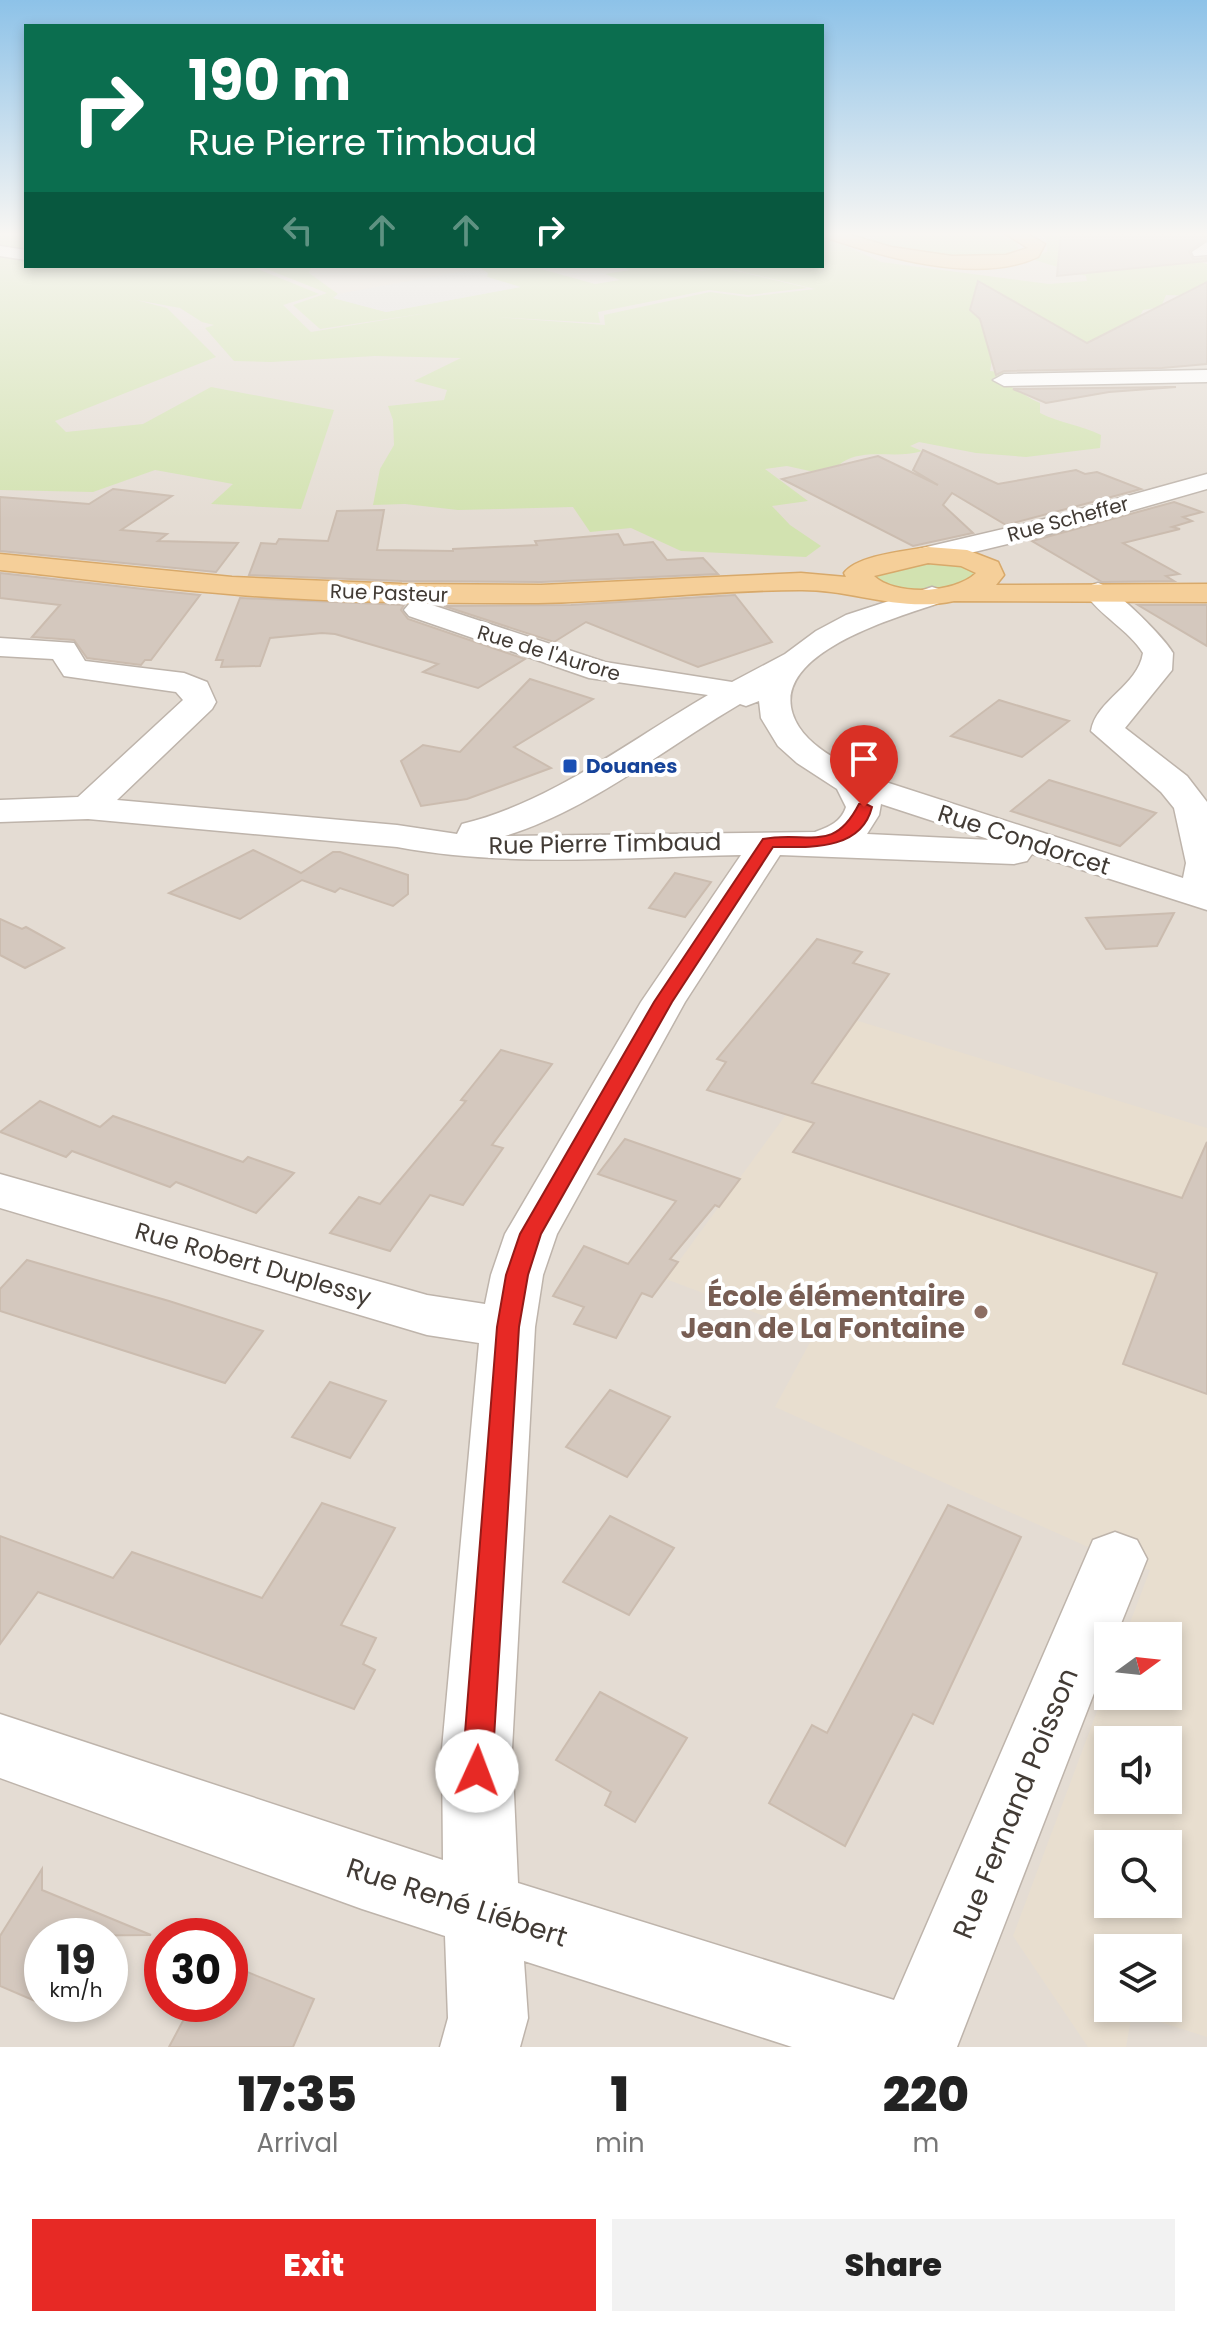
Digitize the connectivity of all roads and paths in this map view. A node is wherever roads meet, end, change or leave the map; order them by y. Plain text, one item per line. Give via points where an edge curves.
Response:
1 (1207, 376) edge
2 (1004, 380) dead end
3 (1204, 483) edge
4 (928, 555) junction
5 (0, 562) edge
6 (988, 568) junction
7 (868, 581) junction
8 (1098, 592) junction
9 (1207, 593) edge
10 (940, 595) junction
11 (419, 610) dead end
12 (856, 621) junction
13 (0, 647) edge
14 (792, 662) junction
15 (734, 692) junction
16 (776, 704) junction
17 (590, 782) junction
18 (851, 783) junction
19 (88, 808) junction
20 (0, 811) edge
21 (397, 836) junction
22 (792, 842) junction
23 (627, 844) junction
24 (1074, 856) junction
25 (1203, 894) edge
26 (0, 1191) edge
27 (508, 1327) junction
28 (1115, 1559) dead end
29 (0, 1746) edge
30 (484, 1909) junction
31 (480, 2047) edge
32 (916, 2047) edge

1 - 2 street
3 - 4 street, Rue Scheffer
4 - 6 main road via 967,558
4 - 7 main road
5 - 7 main road, Rue Pasteur via 232,586 438,594
6 - 8 main road via 1055,587
6 - 10 main road via 990,575 982,585
7 - 10 main road, Rue Pasteur via 906,597
7 - 12 street
8 - 9 main road
8 - 10 main road, Rue Pasteur
8 - 25 street via 1158,653 1156,670 1108,731 1174,784 1192,807 1205,863
10 - 12 street
11 - 15 street, Rue de l'Aurore via 600,671
12 - 14 street
13 - 19 street via 63,650 75,669 196,689 200,702
14 - 15 street, Rue Pierre Timbaud
14 - 16 street via 782,676
15 - 16 street, Rue de l'Aurore
15 - 17 street, Rue Pierre Timbaud
16 - 18 street, Rue Condorcet via 786,733
17 - 21 street, Rue Pierre Timbaud via 527,817 495,828 441,837
17 - 23 street via 570,802 568,819 586,834
18 - 22 street, Rue Pierre Timbaud via 864,807 861,821 849,832
18 - 24 street, Rue Condorcet
19 - 20 street, Rue Pierre Timbaud
19 - 21 street, Rue Pierre Timbaud
21 - 23 street, Rue Pierre Timbaud via 501,847
22 - 23 street, Rue Pierre Timbaud
22 - 24 street
22 - 27 street via 663,1002 531,1234
24 - 25 street, Rue Condorcet
26 - 27 street, Rue Robert Duplessy via 427,1315
27 - 30 street via 477,1749
28 - 32 street, Rue Fernand Poisson
29 - 30 street, Rue René Liébert
30 - 31 street via 488,2018
30 - 32 street, Rue René Liébert

